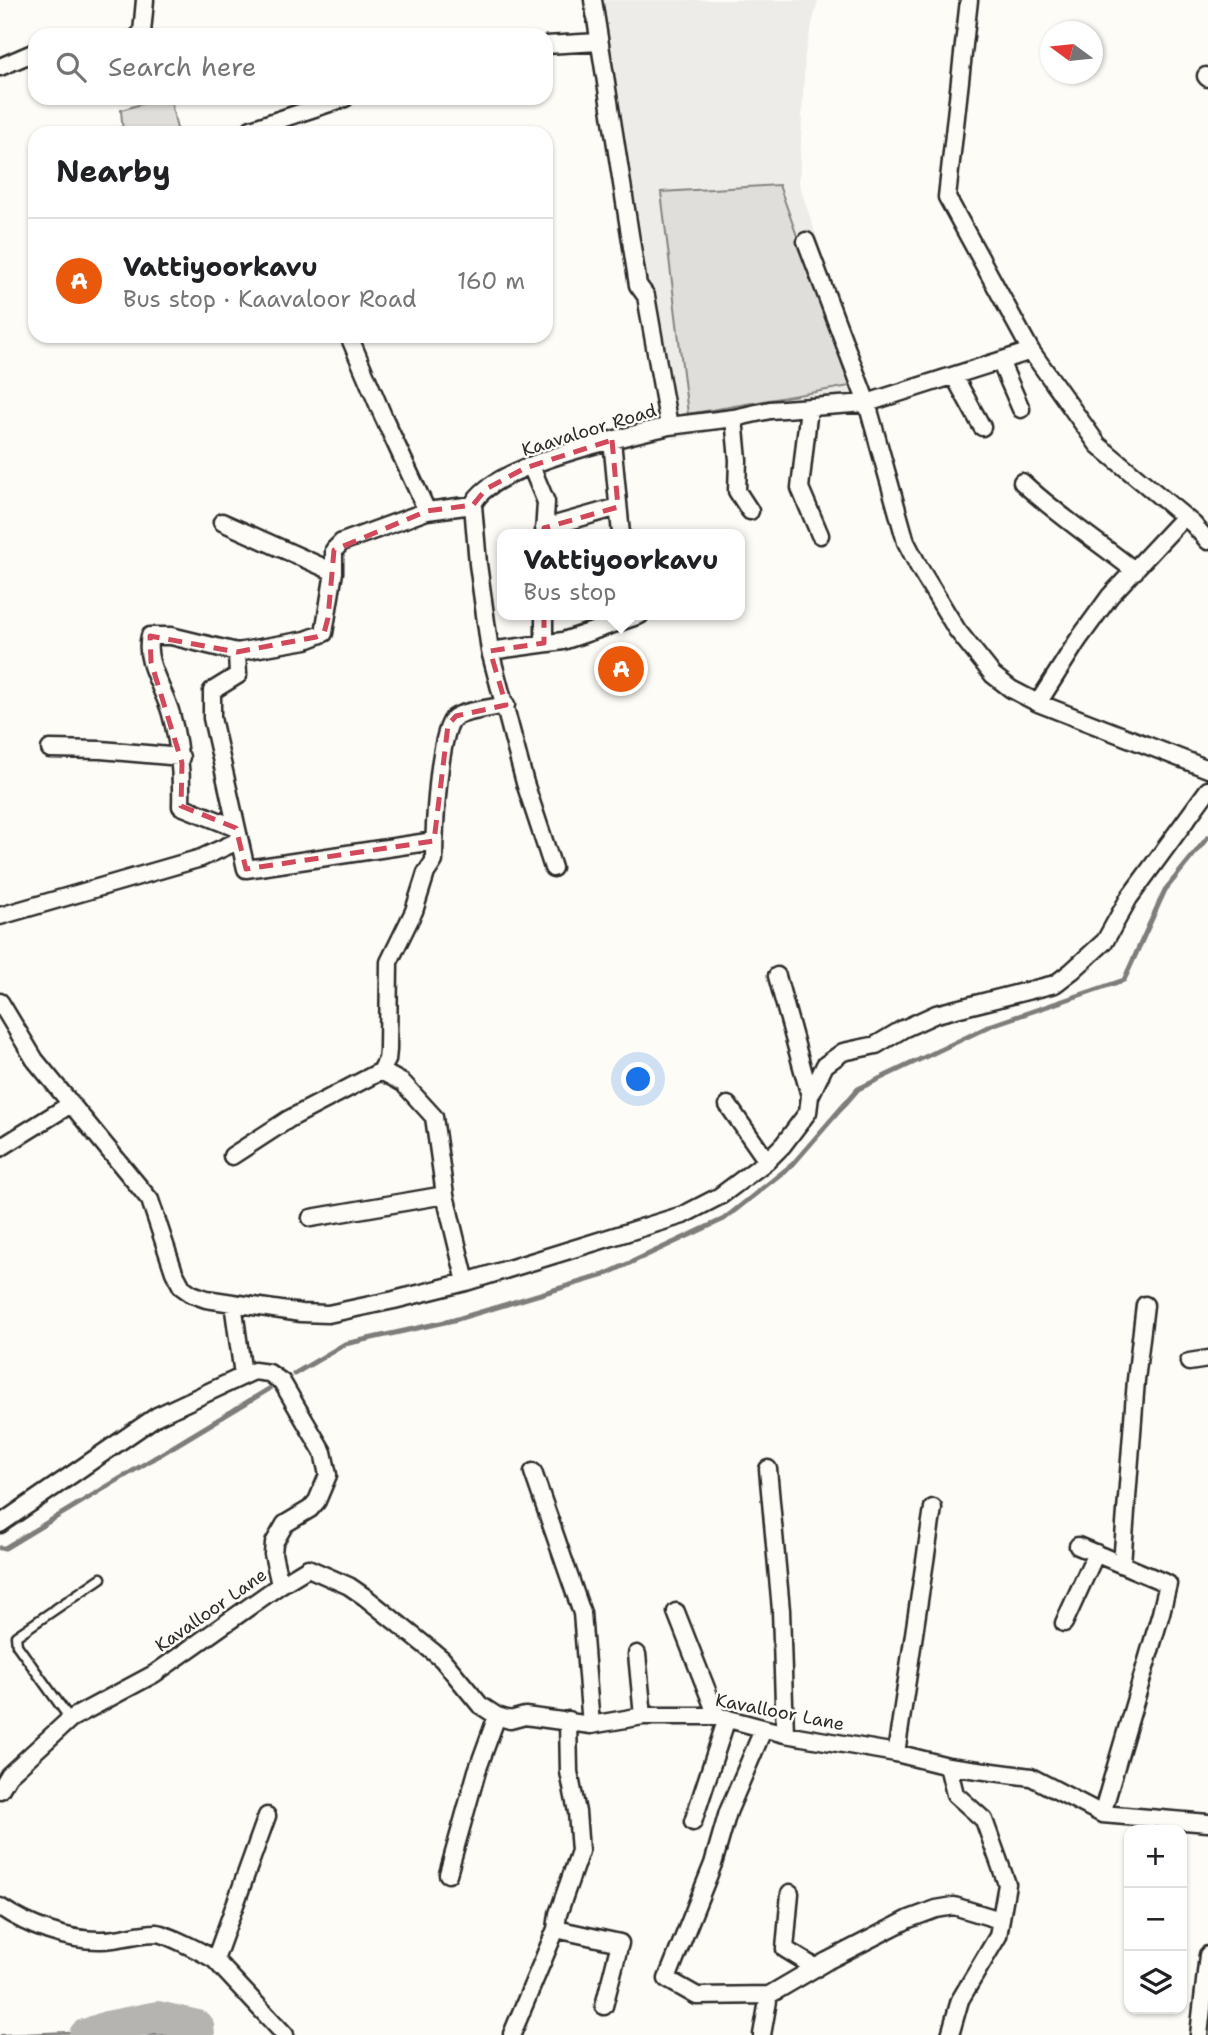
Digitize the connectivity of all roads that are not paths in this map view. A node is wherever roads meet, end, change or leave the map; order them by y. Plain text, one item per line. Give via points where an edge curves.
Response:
1 (145, 0) edge
2 (593, 0) edge
3 (969, 0) edge
4 (142, 28) edge
5 (599, 42) junction
6 (553, 45) edge
7 (28, 55) edge
8 (0, 67) edge
9 (324, 105) edge
10 (260, 126) edge
11 (806, 241) dead end
12 (352, 343) edge
13 (1031, 351) junction
14 (1000, 360) junction
15 (954, 376) junction
16 (867, 403) junction
17 (809, 407) junction
18 (1021, 409) dead end
19 (734, 418) junction
20 (669, 426) junction
21 (982, 427) dead end
22 (612, 440) junction
23 (531, 466) junction
24 (1023, 482) dead end
25 (472, 505) junction
26 (618, 507) junction
27 (427, 511) junction
28 (750, 511) dead end
29 (1183, 518) junction
30 (222, 522) dead end
31 (544, 529) edge
32 (550, 529) edge
33 (620, 529) edge
34 (821, 535) dead end
35 (1208, 541) edge
36 (1135, 571) junction
37 (334, 572) junction
38 (544, 620) edge
39 (625, 620) edge
40 (544, 643) junction
41 (490, 651) junction
42 (237, 652) junction
43 (1038, 703) junction
44 (506, 705) junction
45 (50, 749) dead end
46 (181, 757) junction
47 (1208, 769) edge
48 (1208, 790) edge
49 (237, 834) junction
50 (434, 841) junction
51 (553, 868) dead end
52 (0, 916) edge
53 (777, 976) dead end
54 (0, 1002) edge
55 (381, 1071) junction
56 (810, 1096) junction
57 (71, 1104) junction
58 (728, 1105) dead end
59 (0, 1147) edge
60 (232, 1156) dead end
61 (767, 1161) junction
62 (445, 1195) junction
63 (311, 1218) dead end
64 (466, 1282) junction
65 (233, 1303) junction
66 (1145, 1305) dead end
67 (1208, 1359) edge
68 (1189, 1363) dead end
69 (243, 1375) junction
70 (768, 1469) dead end
71 (533, 1472) dead end
72 (933, 1508) dead end
73 (0, 1524) edge
74 (1078, 1545) dead end
75 (1096, 1553) junction
76 (1122, 1564) junction
77 (101, 1578) dead end
78 (280, 1585) junction
79 (676, 1612) dead end
80 (1064, 1623) dead end
81 (637, 1654) dead end
82 (497, 1716) junction
83 (643, 1716) junction
84 (722, 1717) junction
85 (70, 1719) junction
86 (568, 1720) junction
87 (592, 1725) junction
88 (763, 1730) junction
89 (785, 1734) junction
90 (896, 1753) junction
91 (948, 1766) junction
92 (0, 1790) edge
93 (1102, 1814) junction
94 (267, 1816) dead end
95 (693, 1822) dead end
96 (1208, 1823) edge
97 (447, 1874) dead end
98 (790, 1893) dead end
99 (0, 1908) edge
100 (1000, 1920) junction
101 (556, 1929) junction
102 (1208, 1955) edge
103 (215, 1960) junction
104 (816, 1968) junction
105 (769, 1995) junction
106 (604, 2007) dead end
107 (512, 2034) edge
108 (285, 2035) edge
109 (762, 2035) edge
110 (950, 2035) edge
111 (1199, 2035) edge

1 - 4 street
2 - 5 street, Kaavaloor Road
3 - 13 street via 947,197
5 - 6 street
5 - 20 street, Kaavaloor Road via 638,285 646,296
7 - 8 street
9 - 10 street
11 - 16 street
12 - 27 street
13 - 14 street
13 - 29 street via 1098,445
14 - 15 street
14 - 18 street
15 - 16 street
15 - 21 street
16 - 17 street
16 - 43 street via 906,542 920,569 957,630 993,675
17 - 19 street
17 - 34 street via 800,488
19 - 20 street
19 - 28 street via 737,492
20 - 22 street, Kaavaloor Road
22 - 23 street, Kaavaloor Road
22 - 26 street
23 - 25 street, Kaavaloor Road via 486,489
23 - 31 street via 546,502
24 - 36 street
25 - 27 street
25 - 41 street
26 - 32 street
26 - 33 street
27 - 37 street via 342,542 334,550
29 - 35 street
29 - 36 street
30 - 37 street
36 - 43 street via 1078,639
37 - 42 street via 324,633
38 - 40 street
39 - 40 street
40 - 41 street
41 - 44 street
42 - 46 street via 171,636 150,636 152,662
42 - 49 street via 238,675 212,691 212,718
43 - 47 street
44 - 50 street via 456,716 448,725
44 - 51 street via 524,783
45 - 46 street
46 - 49 street via 181,806
48 - 56 street via 1129,898 1105,941 1072,971 1055,984 936,1014 876,1045 843,1052 825,1065
49 - 50 street via 246,869
49 - 52 street via 201,858
50 - 55 street via 434,861 389,962 388,1050
53 - 56 street
54 - 57 street via 35,1060
55 - 60 street via 289,1119
55 - 62 street via 403,1083 434,1117
56 - 61 street via 807,1112
57 - 59 street
57 - 65 street via 150,1200 182,1287 206,1299
58 - 61 street
61 - 64 street via 720,1196 682,1215
62 - 63 street
62 - 64 street
64 - 65 street via 328,1314
65 - 69 street
66 - 76 street
67 - 68 street
69 - 73 street via 157,1416
69 - 78 street via 261,1371 282,1382 323,1452 328,1475 310,1510 285,1524 274,1543
70 - 89 street via 781,1610
71 - 87 street via 582,1613
72 - 90 street
74 - 75 street
75 - 76 street
75 - 80 street
76 - 93 street via 1168,1584
77 - 85 lane via 16,1636 17,1645
78 - 82 street, Kavalloor Lane via 308,1568 349,1586 442,1659 480,1705
78 - 85 street, Kavalloor Lane via 154,1674
79 - 84 street
81 - 83 street
82 - 86 street, Kavalloor Lane
82 - 97 street
83 - 84 street, Kavalloor Lane
83 - 87 street, Kavalloor Lane
84 - 88 street, Kavalloor Lane
84 - 95 street
85 - 92 street, Kavalloor Lane via 9,1775
86 - 87 street, Kavalloor Lane
86 - 101 street via 569,1772 580,1850
88 - 89 street, Kavalloor Lane
88 - 105 street via 667,1979 696,1996
89 - 90 street, Kavalloor Lane
90 - 91 street, Kavalloor Lane
91 - 93 street, Kavalloor Lane via 1031,1777
91 - 100 street via 955,1794 984,1820 1001,1864 1007,1884
93 - 96 street, Kavalloor Lane
94 - 103 street
98 - 104 street via 785,1949
99 - 103 street via 58,1934 101,1941 158,1933
100 - 104 street via 954,1906 936,1909
100 - 110 street via 998,1936 960,2000
101 - 106 street via 620,1943
101 - 107 street
102 - 111 street
103 - 108 street
104 - 105 street
105 - 109 street

